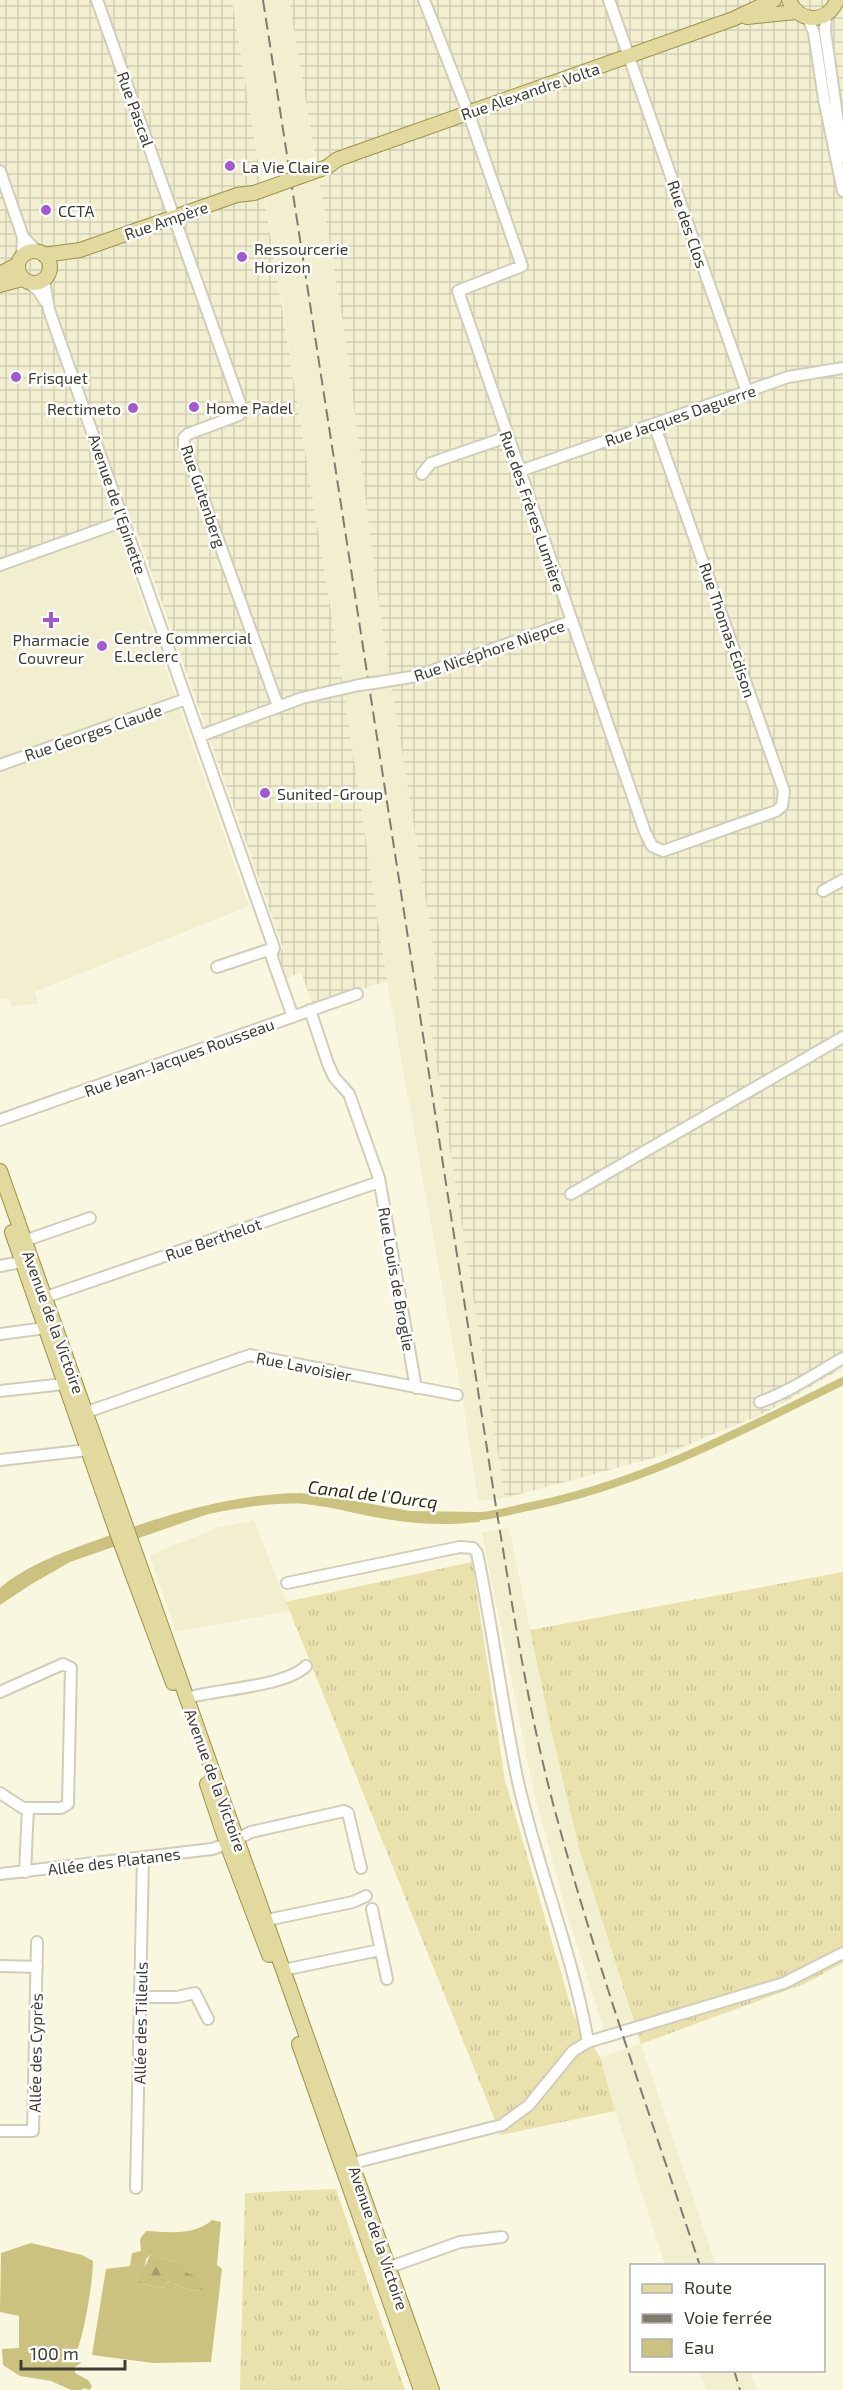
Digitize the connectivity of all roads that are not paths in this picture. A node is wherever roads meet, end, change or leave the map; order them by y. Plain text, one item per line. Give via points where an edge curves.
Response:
1 (97, 0) edge
2 (424, 0) edge
3 (609, 0) edge
4 (774, 0) edge
5 (837, 0) edge
6 (798, 10) edge
7 (826, 15) junction
8 (733, 19) junction
9 (629, 57) junction
10 (468, 112) junction
11 (843, 157) edge
12 (0, 171) edge
13 (253, 189) joint
14 (843, 191) edge
15 (174, 217) junction
16 (23, 237) junction
17 (80, 250) junction
18 (41, 253) junction
19 (20, 260) junction
20 (0, 274) edge
21 (47, 274) junction
22 (25, 280) junction
23 (0, 285) edge
24 (49, 310) junction
25 (843, 368) edge
26 (747, 392) junction
27 (654, 424) junction
28 (507, 437) junction
29 (520, 471) junction
30 (422, 474) dead end
31 (124, 522) junction
32 (0, 565) edge
33 (572, 621) junction
34 (186, 699) junction
35 (278, 706) junction
36 (200, 736) junction
37 (0, 765) edge
38 (754, 820) joint
39 (843, 880) edge
40 (823, 891) dead end
41 (274, 948) junction
42 (218, 967) dead end
43 (357, 994) dead end
44 (310, 1010) junction
45 (293, 1017) junction
46 (843, 1037) edge
47 (0, 1120) edge
48 (0, 1171) edge
49 (379, 1182) junction
50 (572, 1194) dead end
51 (0, 1195) edge
52 (90, 1218) dead end
53 (24, 1241) junction
54 (21, 1262) junction
55 (0, 1266) edge
56 (46, 1298) junction
57 (45, 1328) junction
58 (0, 1334) edge
59 (843, 1358) edge
60 (415, 1376) junction
61 (64, 1384) junction
62 (402, 1386) junction
63 (416, 1388) junction
64 (0, 1391) edge
65 (457, 1395) dead end
66 (760, 1402) dead end
67 (87, 1412) junction
68 (88, 1450) junction
69 (0, 1460) edge
70 (119, 1526) junction
71 (128, 1548) junction
72 (287, 1583) dead end
73 (306, 1666) dead end
74 (0, 1692) edge
75 (186, 1698) junction
76 (0, 1793) edge
77 (28, 1808) junction
78 (233, 1841) junction
79 (143, 1858) junction
80 (361, 1868) dead end
81 (25, 1872) junction
82 (0, 1874) edge
83 (366, 1896) dead end
84 (372, 1910) dead end
85 (267, 1920) junction
86 (37, 1942) dead end
87 (380, 1950) junction
88 (843, 1953) edge
89 (0, 1966) edge
90 (37, 1967) junction
91 (283, 1970) junction
92 (387, 1979) dead end
93 (141, 1997) junction
94 (208, 2019) dead end
95 (588, 2042) junction
96 (321, 2110) junction
97 (0, 2131) edge
98 (353, 2164) junction
99 (347, 2183) junction
100 (136, 2188) dead end
101 (502, 2237) dead end
102 (390, 2267) junction
103 (421, 2390) edge
104 (432, 2390) edge

1 - 15 street, Rue Pascal
2 - 10 street
3 - 9 street, Rue des Clos
4 - 8 main road, Rue Alexandre Volta
5 - 7 main road
6 - 7 main road, Rue Alexandre Volta
6 - 8 main road, Rue Alexandre Volta
6 - 14 street via 814,33
7 - 11 street
8 - 9 main road, Rue Alexandre Volta
9 - 10 main road, Rue Alexandre Volta
9 - 26 street, Rue des Clos
10 - 13 main road, Rue Alexandre Volta, bridge
10 - 28 street, Rue des Frères Lumière via 522,266 458,291
12 - 16 street
13 - 15 main road, Rue Ampère
15 - 17 main road, Rue Ampère
15 - 35 street, Rue Gutenberg via 242,409 239,415 188,434 184,445
16 - 18 street
16 - 19 street
17 - 18 main road, Rue Ampère
17 - 21 main road, Rue Ampère
18 - 19 main road via 28,252
18 - 21 main road via 50,264
19 - 20 main road
19 - 22 main road via 18,269
21 - 22 main road via 36,283
21 - 24 street, Avenue de l'Epinette
22 - 23 main road
22 - 24 street, Avenue de l'Epinette via 38,290
24 - 31 street, Avenue de l'Epinette
25 - 26 street, Rue Jacques Daguerre via 788,377
26 - 27 street, Rue Jacques Daguerre
27 - 29 street, Rue Jacques Daguerre
27 - 38 street, Rue Thomas Edison via 784,791 782,806
28 - 29 street, Rue des Frères Lumière
28 - 30 street via 430,463
29 - 33 street, Rue des Frères Lumière
31 - 32 street
31 - 34 street, Avenue de l'Epinette
33 - 35 street, Rue Nicéphore Niepce, bridge via 417,676 331,690
33 - 38 street, Rue des Frères Lumière via 652,846 663,851
34 - 36 street, Avenue de l'Epinette
34 - 37 street, Rue Georges Claude
35 - 36 street, Rue Nicéphore Niepce
36 - 41 street
39 - 40 street
41 - 42 street
41 - 45 street via 271,955
43 - 44 street, Rue Jean-Jacques Rousseau
44 - 45 street, Rue Jean-Jacques Rousseau
44 - 49 street, Rue Louis de Broglie via 334,1077 349,1094
45 - 47 street, Rue Jean-Jacques Rousseau
46 - 50 street
48 - 53 main road, Avenue de la Victoire
49 - 56 street, Rue Berthelot
49 - 60 street, Rue Louis de Broglie
51 - 54 main road, Avenue de la Victoire
52 - 53 street
53 - 56 main road, Avenue de la Victoire
54 - 55 street
54 - 57 main road, Avenue de la Victoire
56 - 67 main road, Avenue de la Victoire
57 - 58 street
57 - 61 main road, Avenue de la Victoire
59 - 66 street via 808,1380
60 - 62 street
60 - 63 street, Rue Louis de Broglie
61 - 64 street
61 - 68 main road, Avenue de la Victoire
62 - 63 street, Rue Lavoisier
62 - 67 street, Rue Lavoisier via 250,1354
63 - 65 street, Rue Lavoisier
67 - 70 main road, Avenue de la Victoire
68 - 69 street
68 - 70 main road, Avenue de la Victoire
70 - 71 main road, Avenue de la Victoire
71 - 75 main road, Avenue de la Victoire via 160,1618
71 - 78 main road, Avenue de la Victoire via 177,1695
72 - 95 street via 460,1547 473,1548 477,1553 518,1782 582,2002
73 - 75 street via 300,1672 253,1686
74 - 77 street via 63,1664 70,1668 68,1804 61,1808
75 - 78 main road, Avenue de la Victoire
76 - 77 street
77 - 81 street
78 - 79 street, Allée des Platanes via 212,1849
78 - 80 street, Allée des Platanes via 251,1832 344,1811
78 - 85 main road, Avenue de la Victoire
78 - 96 main road, Avenue de la Victoire
79 - 81 street, Allée des Platanes
79 - 93 street, Allée des Tilleuls
81 - 82 street, Allée des Platanes
83 - 85 street
84 - 87 street
85 - 91 main road, Avenue de la Victoire
86 - 90 street, Allée des Cyprès
87 - 91 street
87 - 92 street
88 - 95 street via 784,1983
89 - 90 street
90 - 97 street, Allée des Cyprès via 33,2131
91 - 98 main road, Avenue de la Victoire
93 - 94 street via 195,1993
93 - 100 street, Allée des Tilleuls
95 - 98 street via 573,2051 529,2104 502,2125
96 - 98 street via 330,2119 344,2160
96 - 99 main road, Avenue de la Victoire
98 - 99 street
98 - 102 main road, Avenue de la Victoire
99 - 103 main road, Avenue de la Victoire
101 - 102 street via 460,2242
102 - 104 main road, Avenue de la Victoire

